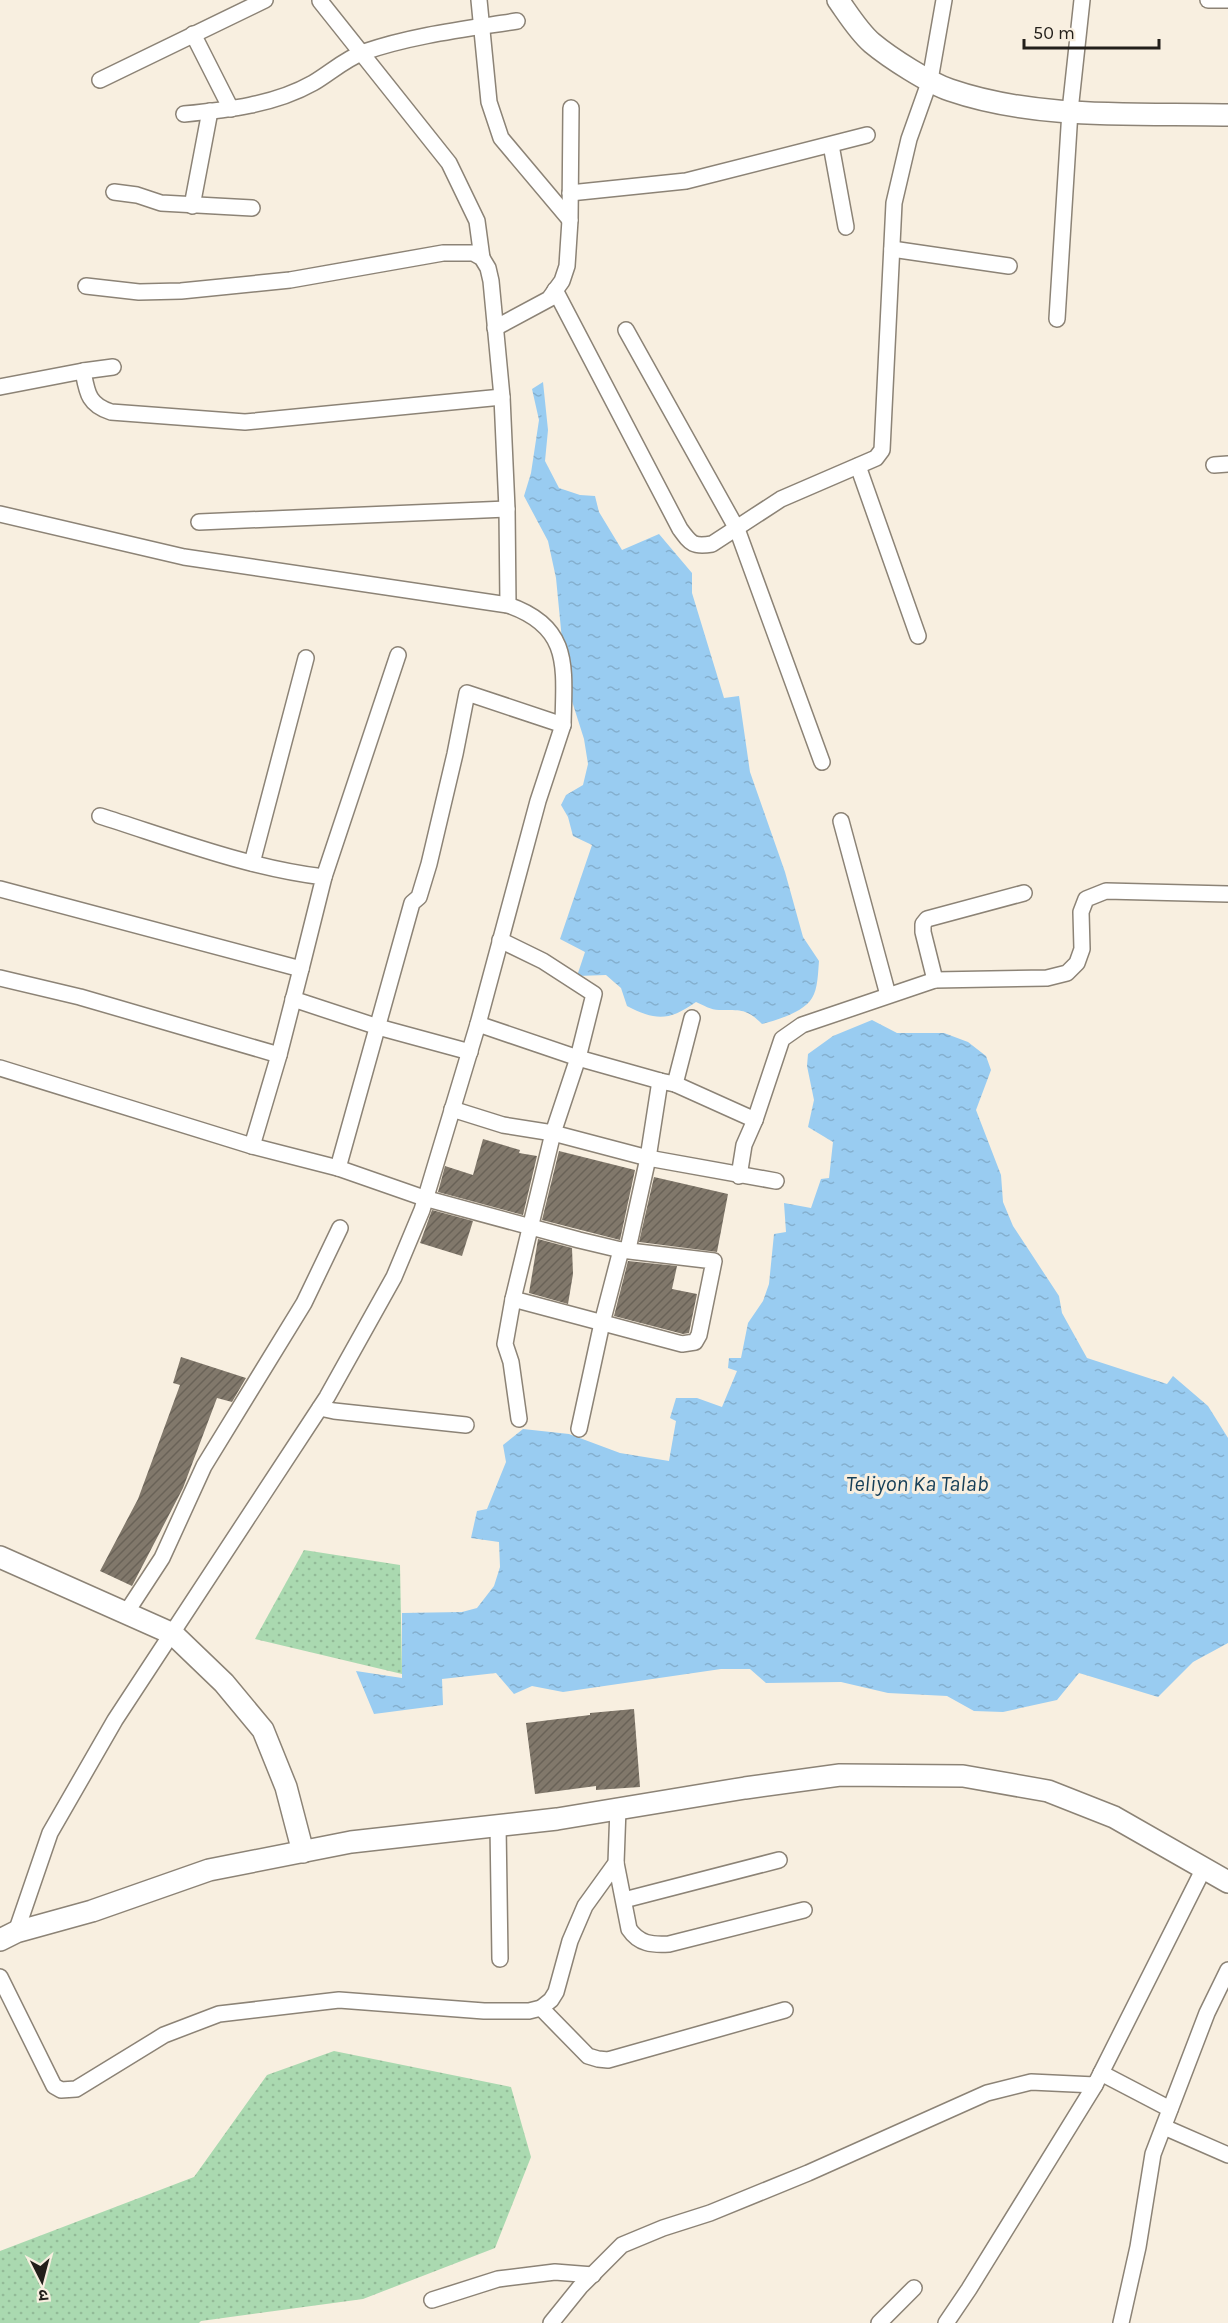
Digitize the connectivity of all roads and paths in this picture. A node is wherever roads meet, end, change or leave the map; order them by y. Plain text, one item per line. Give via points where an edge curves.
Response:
1 (265, 0) edge
2 (479, 0) edge
3 (838, 0) edge
4 (944, 0) edge
5 (1082, 0) edge
6 (1208, 0) edge
7 (1228, 0) edge
8 (315, 2) edge
9 (517, 21) dead end
10 (482, 26) junction
11 (193, 34) junction
12 (355, 56) junction
13 (100, 80) dead end
14 (930, 80) junction
15 (571, 108) dead end
16 (231, 109) junction
17 (210, 111) junction
18 (1070, 111) junction
19 (184, 114) dead end
20 (1228, 115) edge
21 (867, 135) dead end
22 (831, 145) junction
23 (114, 192) dead end
24 (570, 193) junction
25 (192, 206) junction
26 (252, 208) dead end
27 (570, 220) junction
28 (846, 227) dead end
29 (892, 249) junction
30 (482, 258) junction
31 (1009, 266) dead end
32 (86, 286) dead end
33 (555, 290) junction
34 (1057, 319) dead end
35 (508, 322) junction
36 (626, 330) dead end
37 (112, 368) dead end
38 (83, 371) junction
39 (0, 387) edge
40 (502, 397) junction
41 (858, 466) junction
42 (507, 509) junction
43 (0, 514) edge
44 (199, 522) dead end
45 (737, 529) junction
46 (508, 605) junction
47 (918, 636) dead end
48 (398, 655) dead end
49 (306, 658) dead end
50 (563, 725) junction
51 (822, 762) dead end
52 (100, 816) dead end
53 (840, 821) dead end
54 (252, 863) junction
55 (324, 877) junction
56 (0, 889) edge
57 (1024, 893) dead end
58 (1228, 894) edge
59 (500, 940) junction
60 (301, 969) junction
61 (0, 978) edge
62 (935, 980) junction
63 (888, 995) junction
64 (294, 999) junction
65 (692, 1018) dead end
66 (478, 1024) junction
67 (378, 1027) junction
68 (470, 1052) junction
69 (279, 1055) junction
70 (578, 1058) junction
71 (0, 1068) edge
72 (667, 1083) junction
73 (452, 1109) junction
74 (755, 1120) junction
75 (554, 1133) junction
76 (252, 1146) junction
77 (648, 1158) junction
78 (338, 1168) junction
79 (739, 1176) junction
80 (776, 1181) dead end
81 (424, 1197) junction
82 (530, 1227) junction
83 (340, 1228) dead end
84 (624, 1250) junction
85 (513, 1299) junction
86 (602, 1323) junction
87 (320, 1408) junction
88 (519, 1419) dead end
89 (466, 1425) dead end
90 (579, 1429) dead end
91 (0, 1557) edge
92 (126, 1613) junction
93 (173, 1634) junction
94 (618, 1808) junction
95 (498, 1825) junction
96 (303, 1852) junction
97 (778, 1860) dead end
98 (616, 1863) junction
99 (1204, 1868) junction
100 (1228, 1882) edge
101 (624, 1900) junction
102 (804, 1910) dead end
103 (8, 1936) edge
104 (500, 1959) dead end
105 (1228, 1970) edge
106 (0, 1977) edge
107 (541, 2008) junction
108 (785, 2010) dead end
109 (1098, 2079) junction
110 (1170, 2109) junction
111 (1164, 2127) junction
112 (1228, 2156) edge
113 (593, 2275) junction
114 (914, 2288) dead end
115 (432, 2300) dead end
116 (551, 2323) edge
117 (879, 2323) edge
118 (946, 2323) edge
119 (1121, 2323) edge

1 - 11 street
2 - 10 street
3 - 14 main road via 871,42
4 - 14 street
5 - 18 street
6 - 7 street
8 - 12 street
9 - 10 street
10 - 12 street via 436,33
10 - 27 street via 489,102 501,138
11 - 13 street
11 - 16 street
12 - 16 street via 312,84 277,98
12 - 30 street via 449,163 477,221
14 - 18 main road via 949,90 1015,106
14 - 29 street via 909,139 897,192
15 - 24 street
16 - 17 street
17 - 19 street
17 - 25 street
18 - 20 main road
18 - 34 street
21 - 22 street
22 - 24 street via 686,181
22 - 28 street
23 - 25 street
24 - 27 street
25 - 26 street
27 - 33 street via 567,266
29 - 31 street
29 - 41 street via 882,450 876,458
30 - 32 street via 473,253 443,254 290,280 181,291 139,292
30 - 35 street
33 - 35 street via 549,299
33 - 45 street via 690,543 712,544
35 - 40 street
36 - 45 street
37 - 38 street
38 - 39 street
38 - 40 street via 92,403 102,409 245,422
40 - 42 street
41 - 45 street via 782,499
41 - 47 street
42 - 44 street
42 - 46 street
43 - 46 street via 184,556
45 - 51 street
46 - 50 street via 542,621 554,637 564,670
48 - 55 street
49 - 54 street
50 - 59 street via 537,801
50 - 67 street via 466,693 429,864 419,897 412,903
52 - 54 street
53 - 63 street
54 - 55 street
55 - 60 street
56 - 60 street
57 - 62 street via 927,919 923,932
58 - 62 street via 1106,891 1086,899 1081,912 1082,949 1077,963 1067,973 1047,978
59 - 66 street
59 - 70 street via 543,961 594,994
60 - 64 street
61 - 69 street
62 - 63 street
63 - 74 street via 802,1025 782,1039
64 - 67 street
64 - 69 street
65 - 72 street
66 - 68 street
66 - 70 street
67 - 68 street
67 - 78 street
68 - 73 street
69 - 76 street
70 - 72 street
70 - 75 street
71 - 76 street
72 - 74 street
72 - 77 street
73 - 75 street via 503,1125
73 - 81 street
74 - 79 street via 744,1145
75 - 77 street
75 - 82 street
76 - 78 street
77 - 79 street
77 - 84 street
78 - 81 street
79 - 80 street
81 - 82 street
81 - 87 street via 394,1277
82 - 84 street
82 - 85 street
83 - 92 street via 304,1303 204,1466 162,1558
84 - 86 street
84 - 86 street via 714,1261 699,1335 695,1342 682,1344
85 - 86 street
85 - 88 street via 506,1344
86 - 90 street
87 - 89 street
87 - 93 street
91 - 92 main road
92 - 93 main road
93 - 96 main road via 224,1683 263,1730 286,1787
93 - 103 street via 115,1720 50,1833
94 - 95 main road
94 - 98 street
94 - 99 main road via 840,1775 963,1776 1048,1791 1114,1817
95 - 96 main road via 351,1842
95 - 104 street
96 - 103 main road via 209,1870
97 - 101 street
98 - 101 street
98 - 107 street via 585,1906 570,1941 556,1992
99 - 100 main road
99 - 109 street
101 - 102 street via 635,1938 653,1945
105 - 110 street
106 - 107 street via 54,2086 61,2090 76,2089 164,2035 219,2014 339,2000 484,2011
107 - 108 street via 588,2056 598,2060
109 - 110 street
109 - 113 street via 1031,2082 987,2093 797,2177 622,2245
109 - 118 street
110 - 111 street
111 - 112 street
111 - 119 street via 1153,2154
113 - 115 street via 555,2272 498,2279
113 - 116 street
114 - 117 street

